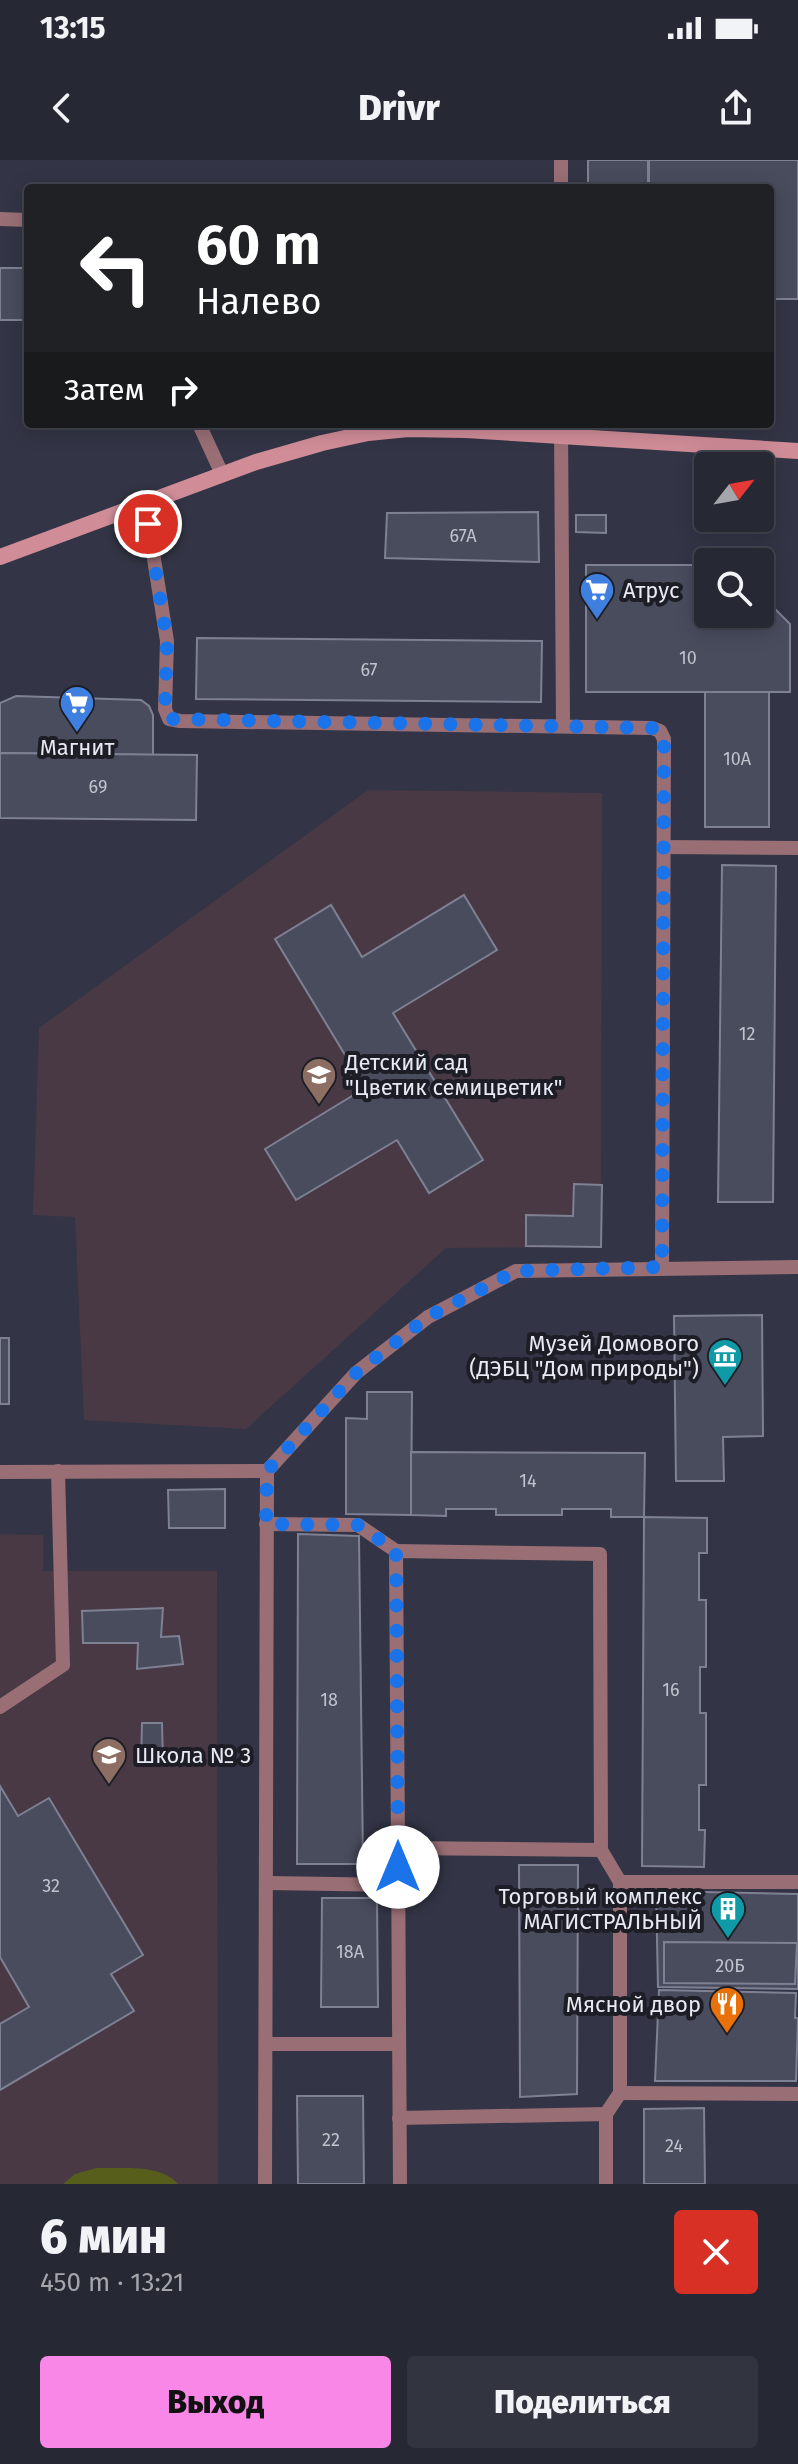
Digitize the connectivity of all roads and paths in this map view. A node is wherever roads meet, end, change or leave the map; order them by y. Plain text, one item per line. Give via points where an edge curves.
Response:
1 (561, 160) edge
2 (561, 184) edge
3 (0, 219) edge
4 (24, 220) edge
5 (201, 428) edge
6 (561, 430) edge
7 (798, 451) edge
8 (222, 474) junction
9 (145, 502) junction
10 (0, 557) edge
11 (563, 725) junction
12 (664, 847) junction
13 (798, 848) edge
14 (662, 1267) junction
15 (798, 1267) edge
16 (58, 1471) junction
17 (267, 1471) junction
18 (0, 1472) edge
19 (266, 1524) junction
20 (396, 1551) junction
21 (0, 1707) edge
22 (398, 1848) junction
23 (601, 1850) junction
24 (620, 1882) junction
25 (798, 1882) edge
26 (267, 1883) junction
27 (399, 1885) junction
28 (266, 2044) junction
29 (399, 2044) junction
30 (620, 2093) junction
31 (798, 2094) edge
32 (606, 2114) junction
33 (399, 2118) junction
34 (265, 2184) edge
35 (400, 2184) edge
36 (606, 2184) edge

1 - 2 lane
3 - 4 lane
5 - 8 lane
6 - 7 street
6 - 8 street via 368,433
6 - 11 lane
8 - 9 street
9 - 10 street
9 - 11 lane via 167,641 169,719
11 - 12 lane via 660,731
12 - 13 lane
12 - 14 lane
14 - 15 lane
14 - 17 lane via 516,1271 428,1317 356,1373
16 - 17 lane
16 - 18 lane
16 - 21 lane via 63,1665
17 - 19 lane
19 - 20 lane via 358,1525
19 - 26 lane
20 - 22 lane
20 - 23 lane via 600,1554
22 - 23 lane
22 - 27 lane
23 - 24 lane
24 - 25 lane
24 - 30 lane
26 - 27 lane
26 - 28 lane
27 - 29 lane
28 - 29 lane
28 - 34 lane
29 - 33 lane
30 - 31 lane
30 - 32 lane
32 - 33 lane
32 - 36 lane
33 - 35 lane

